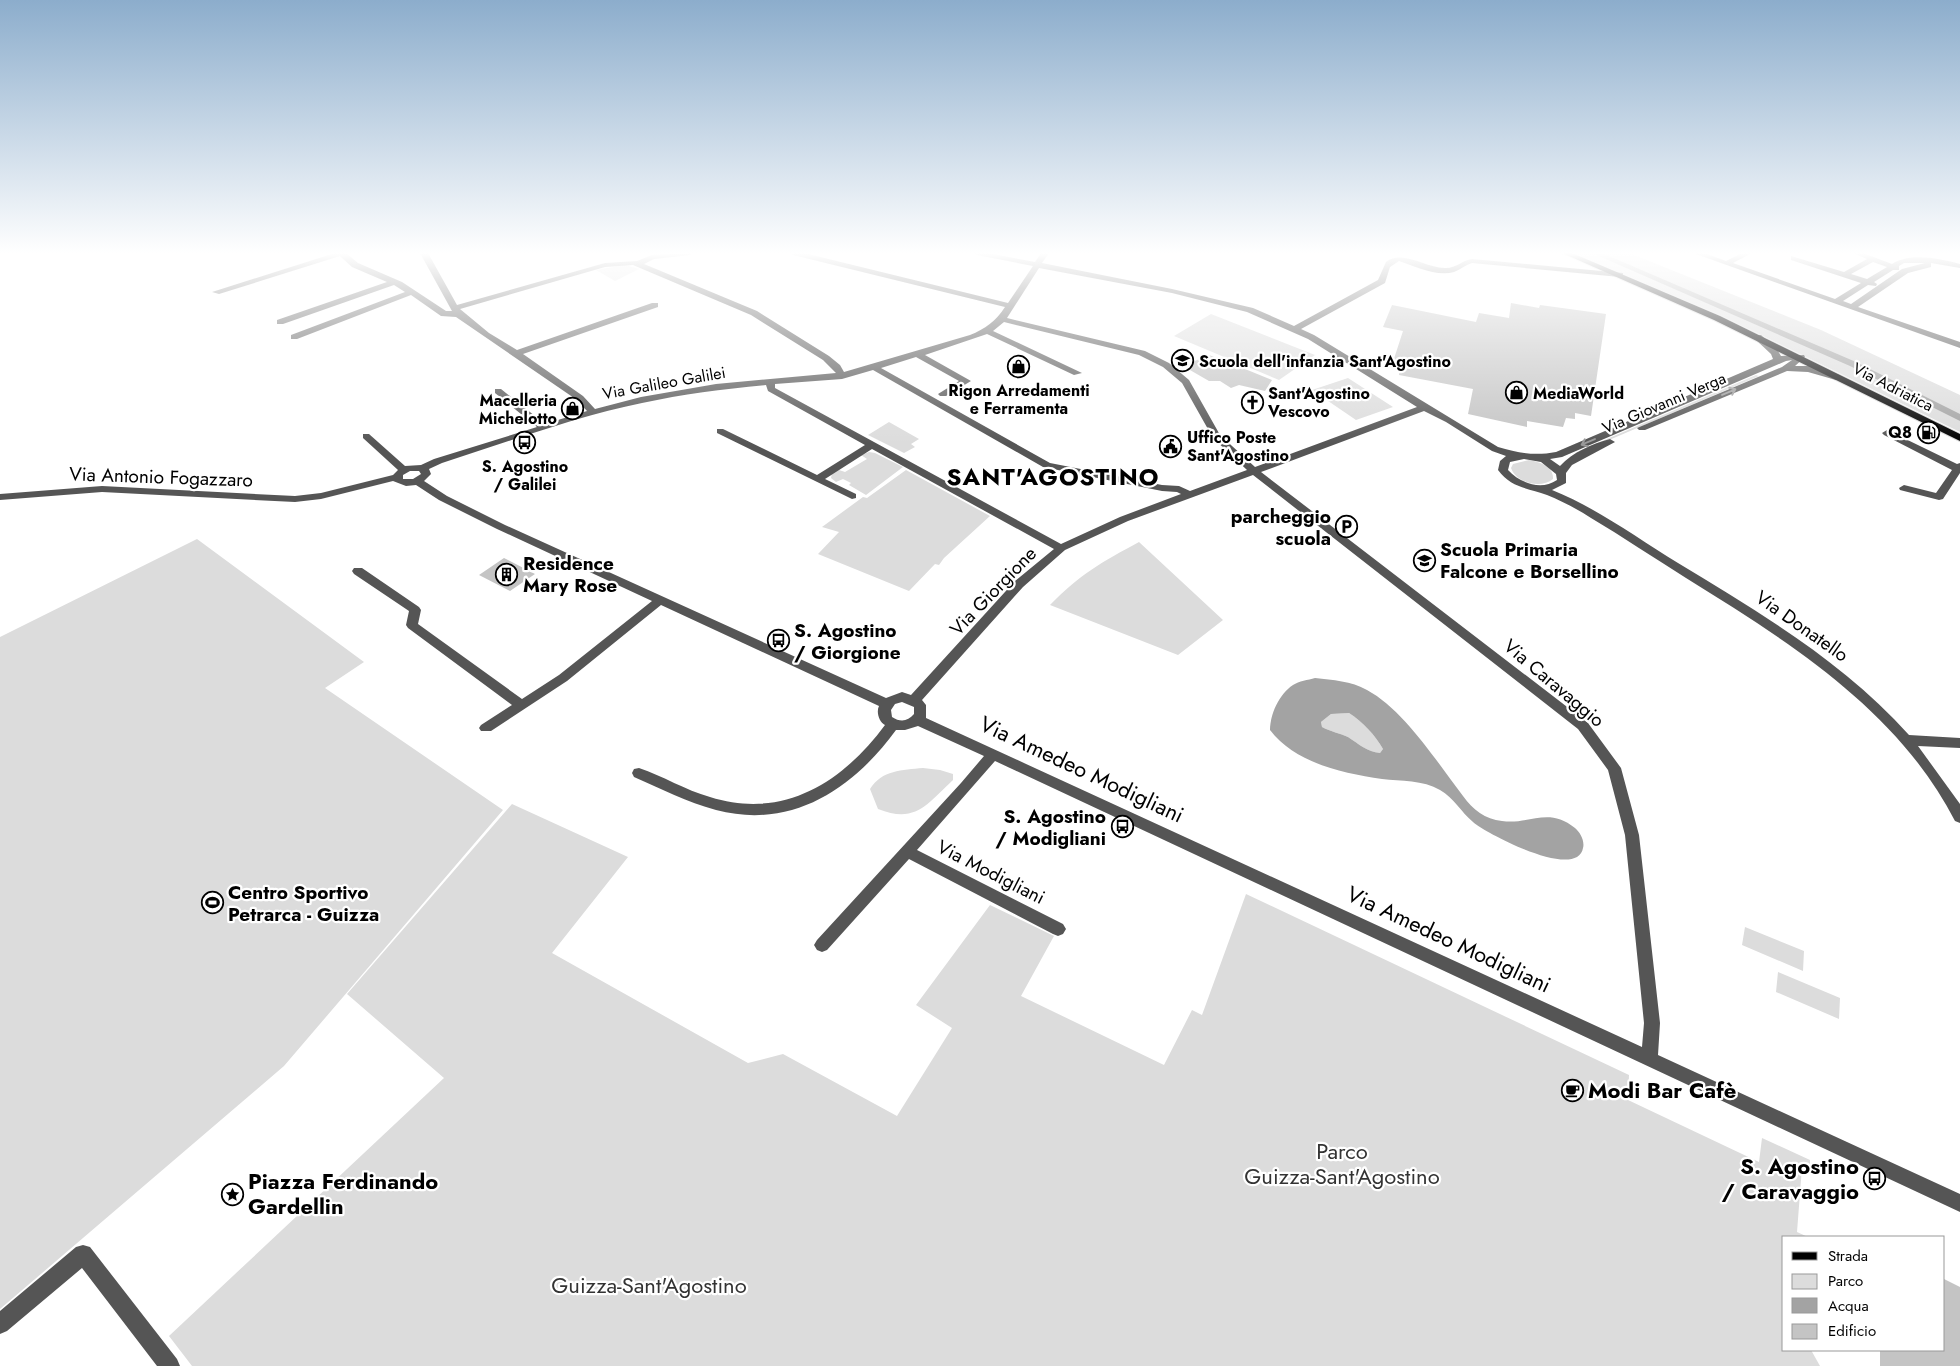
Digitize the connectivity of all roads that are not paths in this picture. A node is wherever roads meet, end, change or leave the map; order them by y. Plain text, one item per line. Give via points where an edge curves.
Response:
1 (295, 317) edge
2 (347, 317) edge
3 (462, 317) edge
4 (622, 317) edge
5 (760, 317) edge
6 (1266, 317) edge
7 (1317, 317) edge
8 (1714, 317) edge
9 (1881, 317) edge
10 (1002, 319) joint
11 (280, 322) dead end
12 (1295, 329) junction
13 (987, 331) junction
14 (1757, 336) junction
15 (294, 337) dead end
16 (1959, 343) edge
17 (517, 354) junction
18 (918, 354) junction
19 (1801, 357) junction
20 (1778, 361) junction
21 (875, 368) junction
22 (1785, 369) junction
23 (1077, 374) dead end
24 (842, 376) junction
25 (1842, 378) junction
26 (770, 382) junction
27 (498, 391) dead end
28 (943, 394) dead end
29 (1407, 398) junction
30 (1427, 410) junction
31 (1409, 411) junction
32 (593, 412) junction
33 (543, 428) junction
34 (720, 431) dead end
35 (1887, 433) dead end
36 (366, 436) dead end
37 (1960, 438) edge
38 (873, 444) junction
39 (1517, 456) junction
40 (1539, 458) junction
41 (1503, 465) junction
42 (1958, 467) edge
43 (423, 468) junction
44 (1254, 471) junction
45 (400, 474) junction
46 (1561, 478) junction
47 (817, 479) junction
48 (417, 481) junction
49 (1538, 488) junction
50 (1904, 488) dead end
51 (1189, 495) junction
52 (0, 496) edge
53 (321, 496) joint
54 (852, 496) dead end
55 (1594, 515) junction
56 (1061, 548) junction
57 (358, 571) dead end
58 (660, 600) junction
59 (914, 700) junction
60 (520, 704) junction
61 (887, 704) junction
62 (918, 720) junction
63 (893, 724) junction
64 (486, 728) dead end
65 (1906, 740) junction
66 (1960, 743) edge
67 (993, 754) junction
68 (640, 773) dead end
69 (1958, 810) edge
70 (906, 851) junction
71 (1058, 929) dead end
72 (822, 945) dead end
73 (1649, 1058) junction
74 (1960, 1203) edge
75 (0, 1324) edge
76 (170, 1366) edge

1 - 11 street
2 - 15 street
3 - 17 street
4 - 17 street
5 - 24 street via 826,358
6 - 12 street, Via Donatello
7 - 12 street
8 - 14 main road, Via Adriatica
9 - 16 street
10 - 13 street, Via Galileo Galilei
10 - 44 street, Via Caravaggio via 1142,353 1166,365 1180,374 1190,387 1220,442
12 - 29 street, Via Donatello
13 - 18 street, Via Galileo Galilei
13 - 23 street
14 - 19 main road, Via Adriatica
14 - 20 street via 1775,353
17 - 32 street via 580,398
18 - 21 street, Via Galileo Galilei
18 - 28 street via 966,381
19 - 20 street, Via Giovanni Verga
19 - 22 street, Via Giovanni Verga
19 - 25 main road, Via Adriatica
20 -> 40 street, Via Giovanni Verga via 1558,455
21 - 24 street, Via Galileo Galilei
21 - 51 street via 1046,465 1179,489
22 - 25 street, Via Giovanni Verga via 1809,369
46 -> 22 street, Via Giovanni Verga via 1562,468 1568,462 1598,447
24 - 26 street, Via Galileo Galilei
25 - 37 main road, Via Adriatica
26 - 32 street, Via Galileo Galilei via 716,387
26 - 38 street via 771,389
27 - 33 street
29 - 30 street, Via Donatello
29 - 31 street
30 - 31 street, Via Giorgione
30 - 31 street, Via Giorgione
30 - 39 street, Via Donatello via 1496,449
30 - 41 street, Via Donatello via 1491,452
31 - 44 street, Via Giorgione
32 - 33 street, Via Galileo Galilei
33 - 43 street, Via Galileo Galilei
34 - 47 street
35 - 42 street
36 - 45 street
38 - 47 street
38 - 56 street
39 - 40 street, Via Donatello
39 - 41 street
40 - 46 street, Via Donatello via 1553,464
41 - 49 street, Via Donatello via 1511,479
42 - 50 street via 1940,497
43 - 45 street, Via Galileo Galilei
43 - 48 street via 426,474
44 - 51 street, Via Giorgione
44 - 73 street, Via Caravaggio via 1583,726 1614,768 1632,835 1652,1023
45 - 48 street, Via Galileo Galilei via 401,483
45 - 53 street, Via Galileo Galilei
46 - 49 street via 1550,488
46 - 55 street, Via Donatello via 1568,493
47 - 54 street
48 - 58 street via 501,527
49 - 55 street, Via Donatello
51 - 56 street, Via Giorgione via 1124,519
52 - 53 street, Via Antonio Fogazzaro via 102,489 267,499
55 - 65 street, Via Donatello via 1796,642 1867,699
56 - 59 street, Via Giorgione via 1019,584
57 - 60 street via 414,610 412,625
58 - 60 street via 563,678
58 - 61 street
59 - 61 street via 902,698
59 - 62 street via 922,710
60 - 64 street
61 - 63 street via 884,716
62 - 63 street via 906,726
62 - 67 street, Via Amedeo Modigliani
63 - 68 street via 856,769 833,788 769,810 743,810 716,804
65 - 66 street
65 - 69 street, Via Donatello
67 - 70 street, Via Modigliani
67 - 73 street, Via Amedeo Modigliani
70 - 71 street, Via Modigliani
70 - 72 street, Via Modigliani
73 - 74 street, Via Amedeo Modigliani
75 - 76 street via 83,1254

